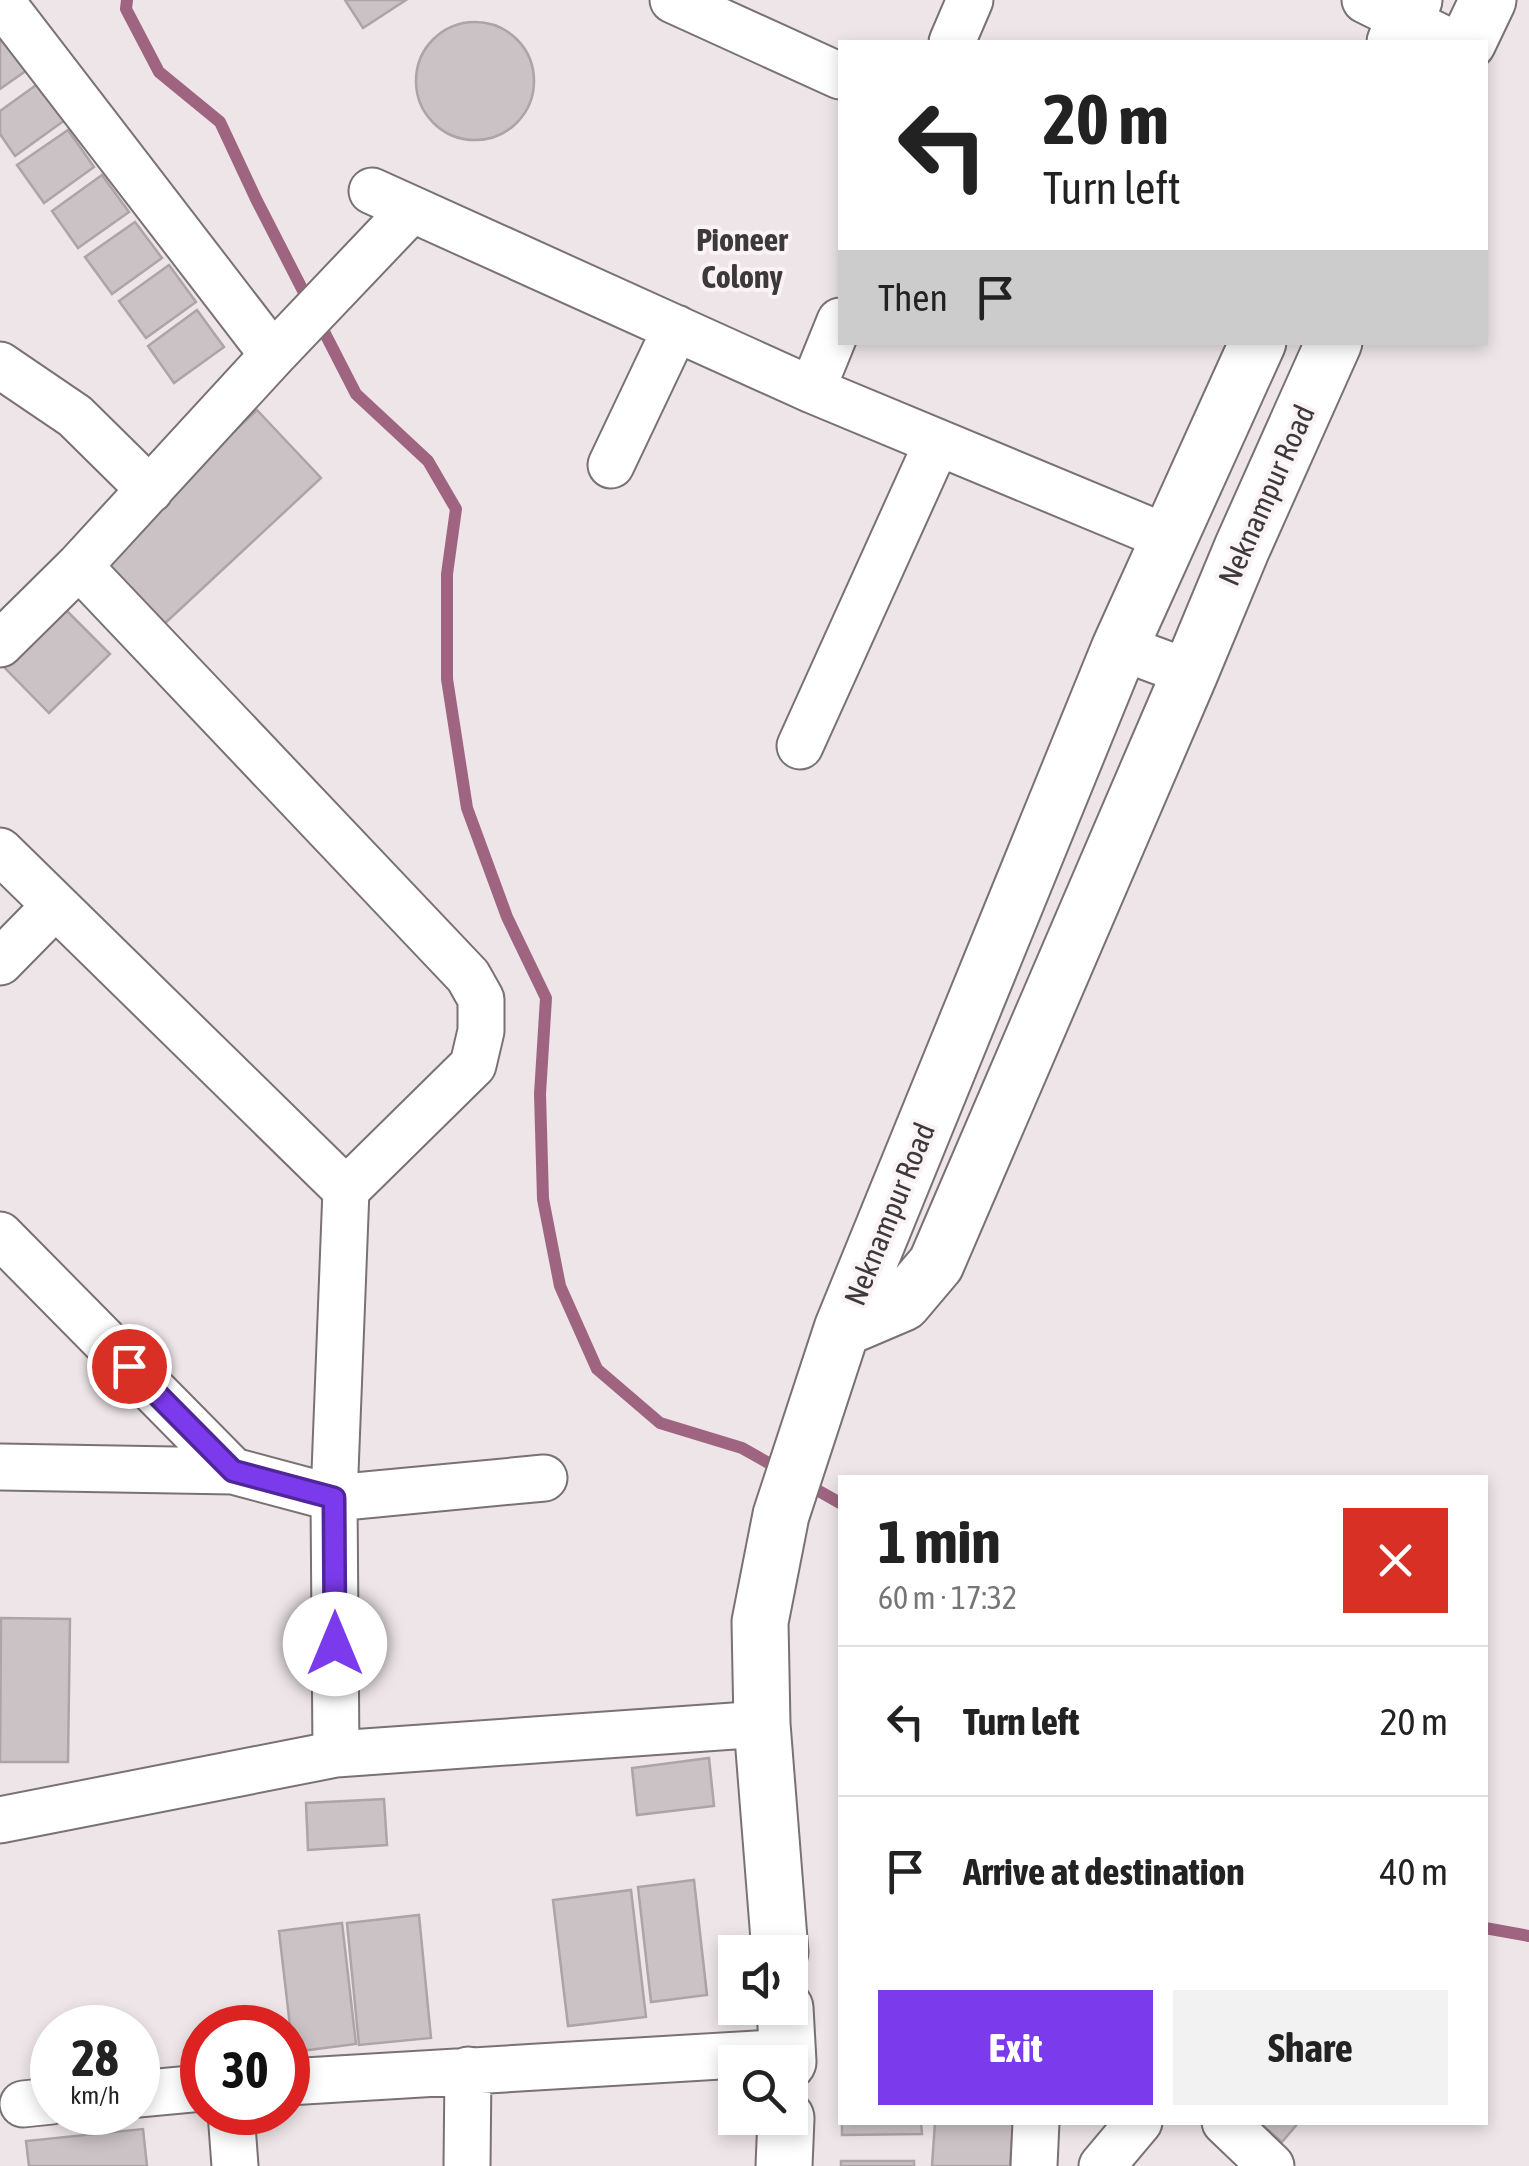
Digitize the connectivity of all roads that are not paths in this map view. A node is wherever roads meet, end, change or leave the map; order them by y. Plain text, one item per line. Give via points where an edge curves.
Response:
1 (0, 0) edge
2 (673, 0) edge
3 (970, 0) edge
4 (1488, 0) edge
5 (953, 40) edge
6 (1469, 40) edge
7 (838, 75) edge
8 (838, 325) edge
9 (676, 328) junction
10 (285, 344) junction
11 (1257, 345) edge
12 (1333, 345) edge
13 (0, 364) edge
14 (812, 390) junction
15 (937, 443) junction
16 (611, 465) dead end
17 (150, 490) junction
18 (1168, 538) junction
19 (79, 566) junction
20 (0, 644) edge
21 (1120, 647) junction
22 (1190, 674) junction
23 (800, 746) dead end
24 (0, 851) edge
25 (55, 906) junction
26 (0, 962) edge
27 (346, 1190) junction
28 (0, 1235) edge
29 (842, 1329) junction
30 (0, 1466) edge
31 (233, 1471) junction
32 (544, 1478) dead end
33 (334, 1498) junction
34 (762, 1724) junction
35 (336, 1754) junction
36 (0, 1820) edge
37 (779, 1935) edge
38 (787, 2041) edge
39 (468, 2070) junction
40 (310, 2081) edge
41 (1036, 2125) edge
42 (1136, 2125) edge
43 (1229, 2125) edge
44 (233, 2135) edge
45 (785, 2135) edge
46 (235, 2166) edge
47 (467, 2166) edge
48 (784, 2166) edge
49 (1034, 2166) edge
50 (1102, 2166) edge
51 (1271, 2166) edge

1 - 10 street
2 - 7 street
3 - 5 street
4 - 6 street
8 - 14 street
9 - 10 street via 392,201 334,293
9 - 14 street
9 - 16 street
10 - 17 street
11 - 18 street, Neknampur Road
12 - 22 street, Neknampur Road
13 - 17 street via 75,416
14 - 15 street
15 - 18 street
15 - 23 street
17 - 19 street
18 - 21 street, Neknampur Road
19 - 20 street
19 - 27 street via 468,976 480,1000 473,1065
21 - 22 street
21 - 29 street, Neknampur Road
22 - 29 street, Neknampur Road via 936,1264 903,1303
24 - 25 street
25 - 26 street
25 - 27 street
27 - 33 street
28 - 31 street
29 - 34 street via 780,1514 760,1622
30 - 31 street
31 - 33 street
32 - 33 street
33 - 35 street
34 - 35 street
34 - 37 street
35 - 36 street
38 - 39 street
39 - 40 street
39 - 47 street
41 - 49 street
42 - 50 street
43 - 51 street
44 - 46 street
45 - 48 street

